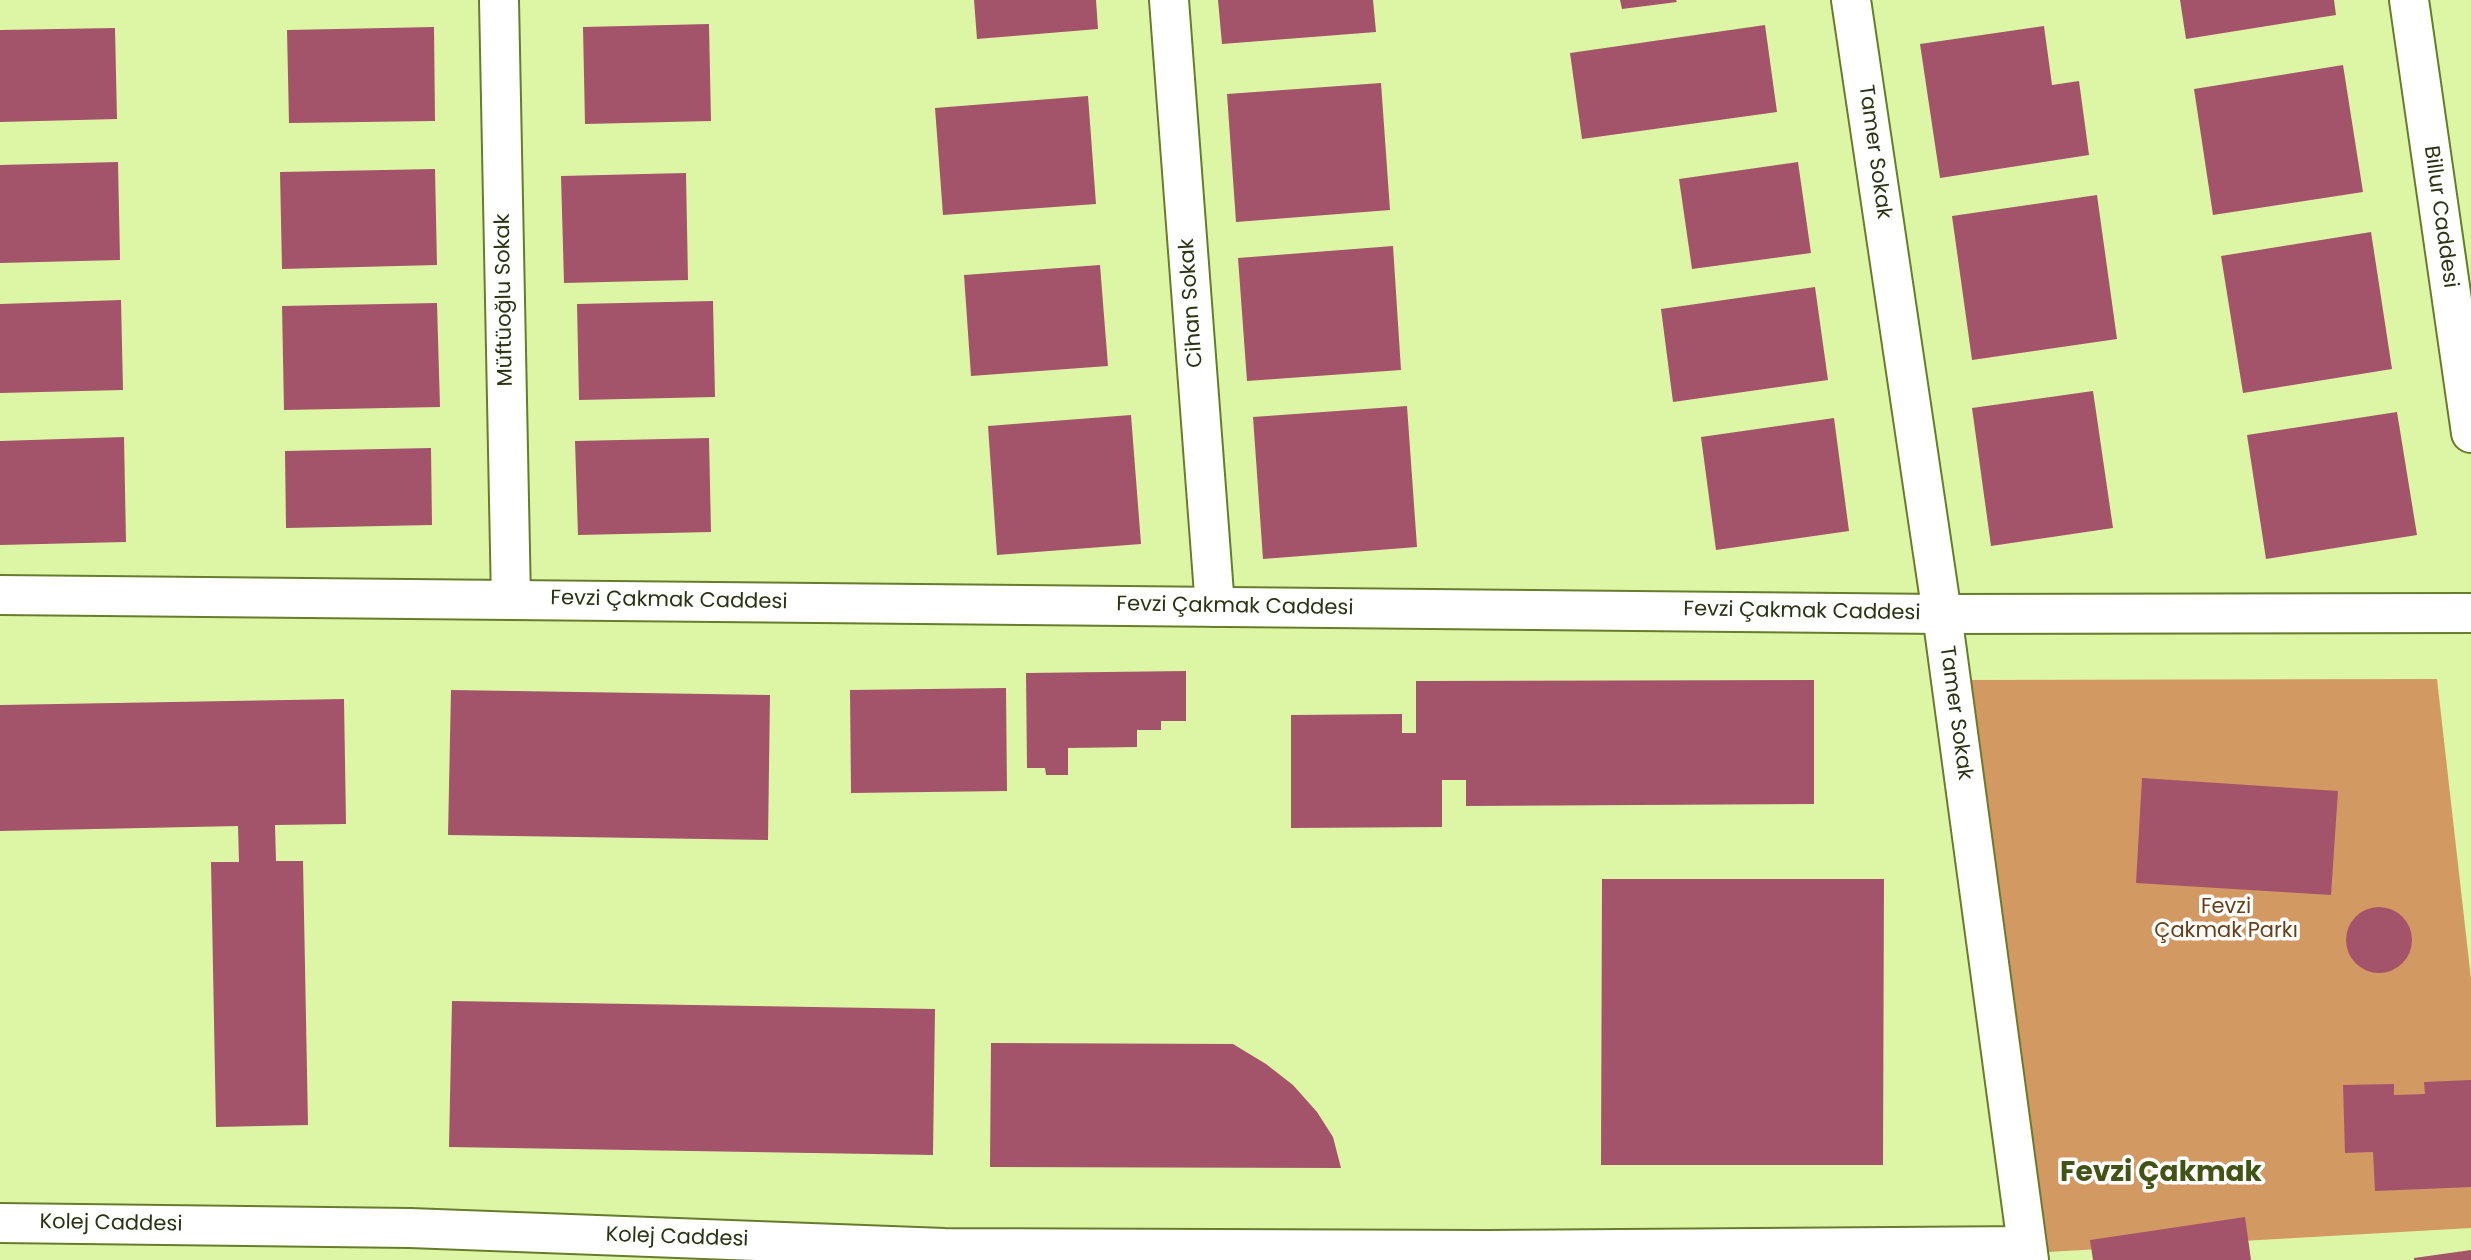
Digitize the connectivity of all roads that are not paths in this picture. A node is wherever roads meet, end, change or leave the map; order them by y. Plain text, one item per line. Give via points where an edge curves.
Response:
1 (499, 0) edge
2 (1169, 0) edge
3 (1851, 0) edge
4 (2409, 0) edge
5 (2471, 433) edge
6 (0, 595) edge
7 (511, 600) junction
8 (1215, 607) junction
9 (2471, 613) edge
10 (1942, 614) junction
11 (0, 1223) edge
12 (412, 1244) edge
13 (2028, 1253) edge
14 (944, 1254) edge
15 (1487, 1255) edge

1 - 7 street, Müftüoğlu Sokak
2 - 8 street, Cihan Sokak
3 - 10 street, Tamer Sokak
4 - 5 street, Billur Caddesi
6 - 7 street, Fevzi Çakmak Caddesi
7 - 8 street, Fevzi Çakmak Caddesi
8 - 10 street, Fevzi Çakmak Caddesi
9 - 10 street, Fevzi Çakmak Caddesi
10 - 13 street, Tamer Sokak
11 - 12 street, Kolej Caddesi
12 - 14 street, Kolej Caddesi
13 - 15 street, Kolej Caddesi
14 - 15 street, Kolej Caddesi

